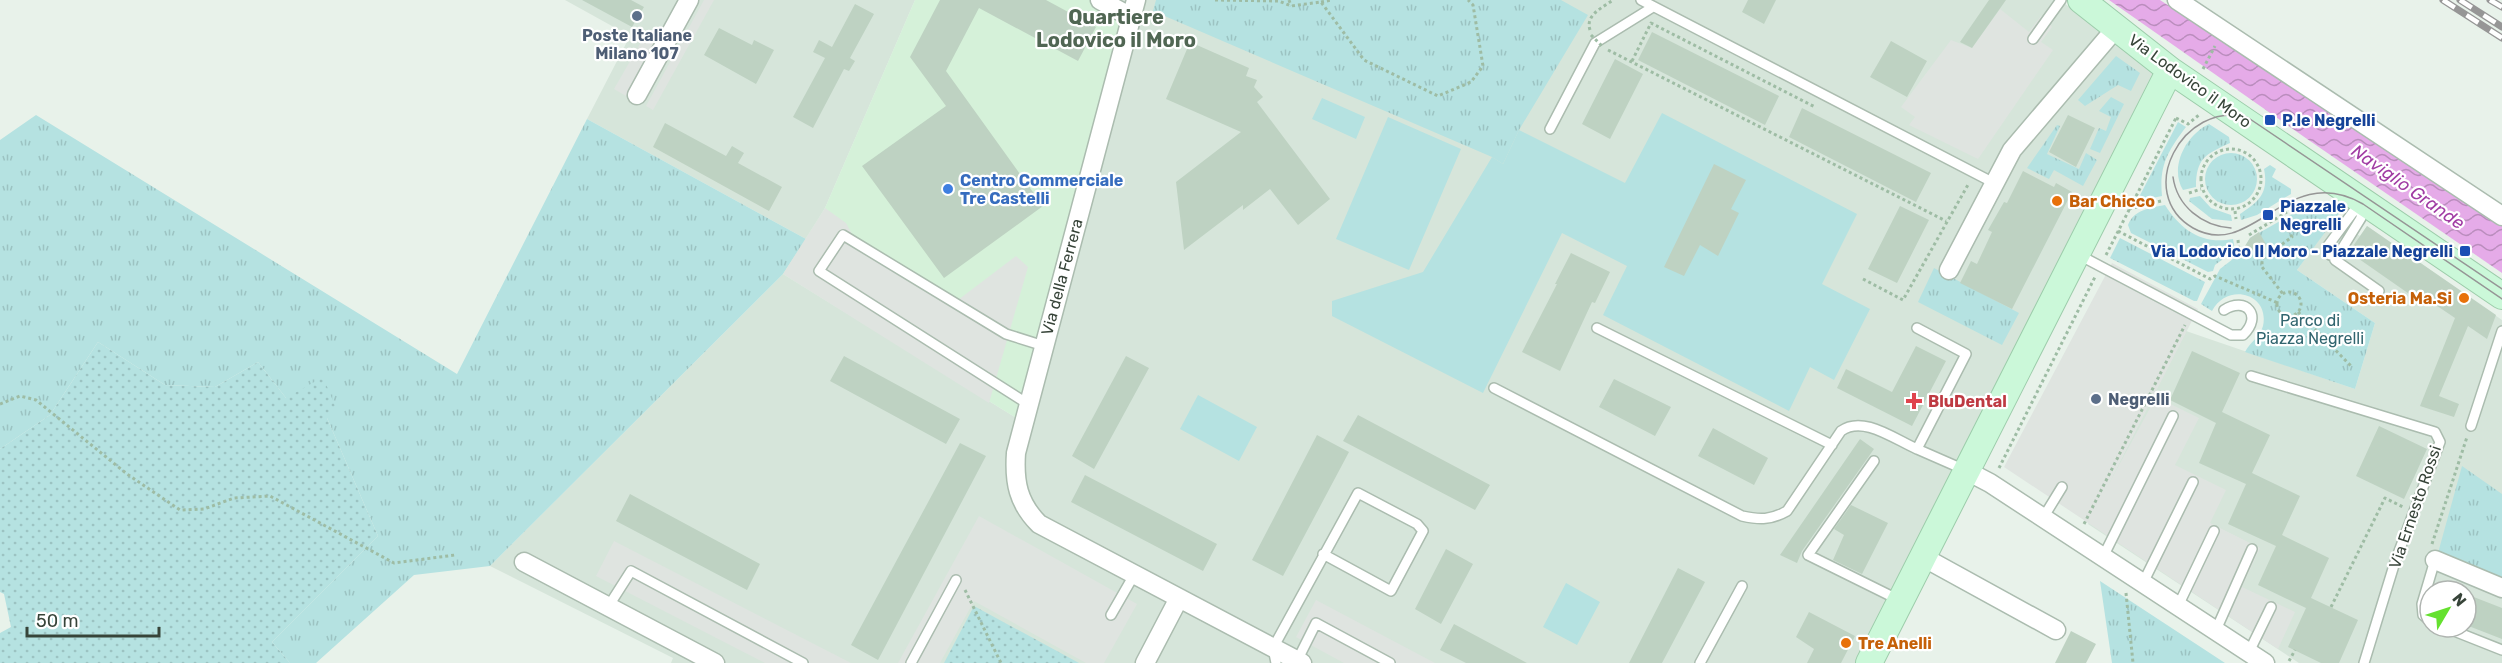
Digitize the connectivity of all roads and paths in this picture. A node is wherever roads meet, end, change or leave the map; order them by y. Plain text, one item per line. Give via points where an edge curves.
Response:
1 (689, 0) edge
2 (1100, 0) edge
3 (1215, 0) edge
4 (1288, 0) edge
5 (1332, 0) edge
6 (1468, 0) edge
7 (1613, 0) edge
8 (1641, 0) edge
9 (2061, 0) edge
10 (2081, 0) edge
11 (2177, 0) edge
12 (1321, 2) junction
13 (1291, 6) junction
14 (1653, 7) junction
15 (1134, 9) edge
16 (2116, 28) junction
17 (2033, 39) dead end
18 (2216, 44) dead end
19 (1632, 62) junction
20 (2170, 70) junction
21 (2202, 71) dead end
22 (637, 95) dead end
23 (1820, 110) dead end
24 (2201, 112) dead end
25 (1550, 129) dead end
26 (1987, 180) junction
27 (2201, 189) junction
28 (2189, 193) dead end
29 (2362, 200) junction
30 (2161, 201) dead end
31 (2129, 209) junction
32 (2235, 211) junction
33 (2287, 212) dead end
34 (2502, 216) edge
35 (2236, 219) dead end
36 (2282, 219) dead end
37 (1946, 222) junction
38 (2118, 231) junction
39 (2249, 235) dead end
40 (2238, 240) dead end
41 (2239, 250) dead end
42 (2077, 254) junction
43 (2330, 255) dead end
44 (2101, 266) junction
45 (1949, 270) dead end
46 (1863, 279) dead end
47 (2379, 291) dead end
48 (2283, 294) junction
49 (2502, 296) edge
50 (2278, 303) junction
51 (2224, 310) dead end
52 (2298, 312) junction
53 (2192, 313) junction
54 (1597, 328) dead end
55 (1917, 328) dead end
56 (2502, 331) edge
57 (1044, 346) junction
58 (2352, 367) dead end
59 (2251, 376) dead end
60 (1494, 388) dead end
61 (0, 404) edge
62 (1028, 404) junction
63 (2173, 416) dead end
64 (2470, 426) joint
65 (1832, 445) junction
66 (1917, 448) junction
67 (1874, 461) dead end
68 (1999, 468) dead end
69 (1967, 471) junction
70 (2193, 482) dead end
71 (2062, 487) dead end
72 (2413, 512) junction
73 (2043, 518) junction
74 (2084, 525) dead end
75 (2214, 531) dead end
76 (2252, 549) dead end
77 (1323, 554) junction
78 (455, 555) dead end
79 (1923, 557) junction
80 (2103, 557) junction
81 (2435, 560) junction
82 (524, 562) dead end
83 (1134, 575) junction
84 (2429, 579) edge
85 (959, 581) joint
86 (2143, 583) junction
87 (1742, 585) dead end
88 (2502, 588) edge
89 (2126, 593) dead end
90 (1179, 598) junction
91 (1900, 601) junction
92 (2178, 606) junction
93 (608, 607) junction
94 (2271, 607) dead end
95 (2331, 607) dead end
96 (1111, 615) dead end
97 (2056, 630) dead end
98 (2216, 630) junction
99 (2474, 639) edge
100 (2502, 650) edge
101 (2295, 651) dead end
102 (2249, 652) junction
103 (1275, 655) edge
104 (693, 658) edge
105 (2289, 661) dead end
106 (1299, 662) edge
107 (715, 663) edge
108 (803, 663) edge
109 (911, 663) edge
110 (1000, 663) edge
111 (1145, 663) edge
112 (1390, 663) edge
113 (1700, 663) edge
114 (1869, 663) edge
115 (2133, 663) edge
116 (2265, 663) edge
117 (2364, 663) edge

1 - 22 street
2 - 15 street
3 - 13 path via 1279,1
4 - 13 path
5 - 12 path
6 - 12 path via 1473,5 1483,66 1471,82 1438,96 1364,60
7 - 19 path, bridge via 1592,15 1588,26 1603,47
8 - 14 lane
9 - 17 lane
10 - 16 street, Via Lodovico il Moro
11 - 34 street
12 - 13 path
14 - 25 lane via 1595,43
14 - 26 lane
15 - 57 street, Via della Ferrera
16 - 20 street, Via Lodovico il Moro
16 - 26 street, Via Lodovico il Moro
18 - 21 path
19 - 23 path via 1651,23
19 - 37 path
20 - 29 street, Via Lodovico il Moro
20 - 42 street
24 - 31 path via 2188,124 2176,118
26 - 37 path via 1967,185
26 - 45 street, Via Lodovico il Moro
27 - 28 path
27 - 32 path via 2216,206
27 - 32 path via 2202,171 2211,157 2224,150 2242,150 2256,163 2260,181 2255,198
29 - 43 lane via 2327,247
29 - 47 lane via 2361,218 2335,260
29 - 49 street, Via Lodovico il Moro
30 - 31 path
31 - 38 path
32 - 35 path
33 - 39 path
36 - 48 path via 2292,237 2267,253 2262,267
37 - 46 path via 1903,300
38 - 44 path
38 - 50 path via 2210,279 2215,276
40 - 41 path
42 - 44 lane
42 - 69 street
44 - 53 lane
44 - 68 path
48 - 50 path
48 - 52 path via 2291,292 2298,297
50 - 52 path via 2283,314 2291,316
51 - 53 lane via 2233,304 2243,305 2251,312 2251,327 2243,335 2231,335
52 - 58 path
53 - 74 path
54 - 65 lane
55 - 66 lane via 1966,354
56 - 64 lane
57 - 62 street, Via della Ferrera
57 - 62 lane via 1006,334 843,235 819,271
59 - 72 lane, Via Ernesto Rossi via 2435,432 2440,442
60 - 65 lane via 1742,516 1761,520 1787,511
61 - 78 path via 20,396 36,400 127,474 180,510 204,509 234,498 270,496 394,563
62 - 83 street, Via della Ferrera via 1016,453 1016,486 1021,501 1039,524
63 - 80 lane
64 - 81 path via 2428,557
65 - 66 lane via 1850,424 1862,424
66 - 69 lane
67 - 91 lane via 1808,555
69 - 73 street
69 - 79 street
70 - 86 lane
71 - 73 lane
72 - 95 path via 2385,498
72 - 117 lane, Via Ernesto Rossi
73 - 80 street
75 - 92 lane
76 - 98 lane
77 - 77 lane via 1358,493 1417,524 1423,531 1391,591
77 - 103 lane
79 - 91 street
79 - 97 street
80 - 86 street
81 - 84 lane
81 - 88 street
82 - 93 street
83 - 90 street
83 - 96 lane
85 - 109 lane
85 - 110 path
86 - 92 street
87 - 113 lane
89 - 115 path
90 - 103 street
90 - 111 street
91 - 114 street
92 - 98 street
93 - 104 street
93 - 108 lane via 631,571
94 - 102 lane
98 - 102 street
99 - 100 lane
101 - 105 path
102 - 116 street
103 - 106 street
104 - 107 street
106 - 112 lane via 1316,624

